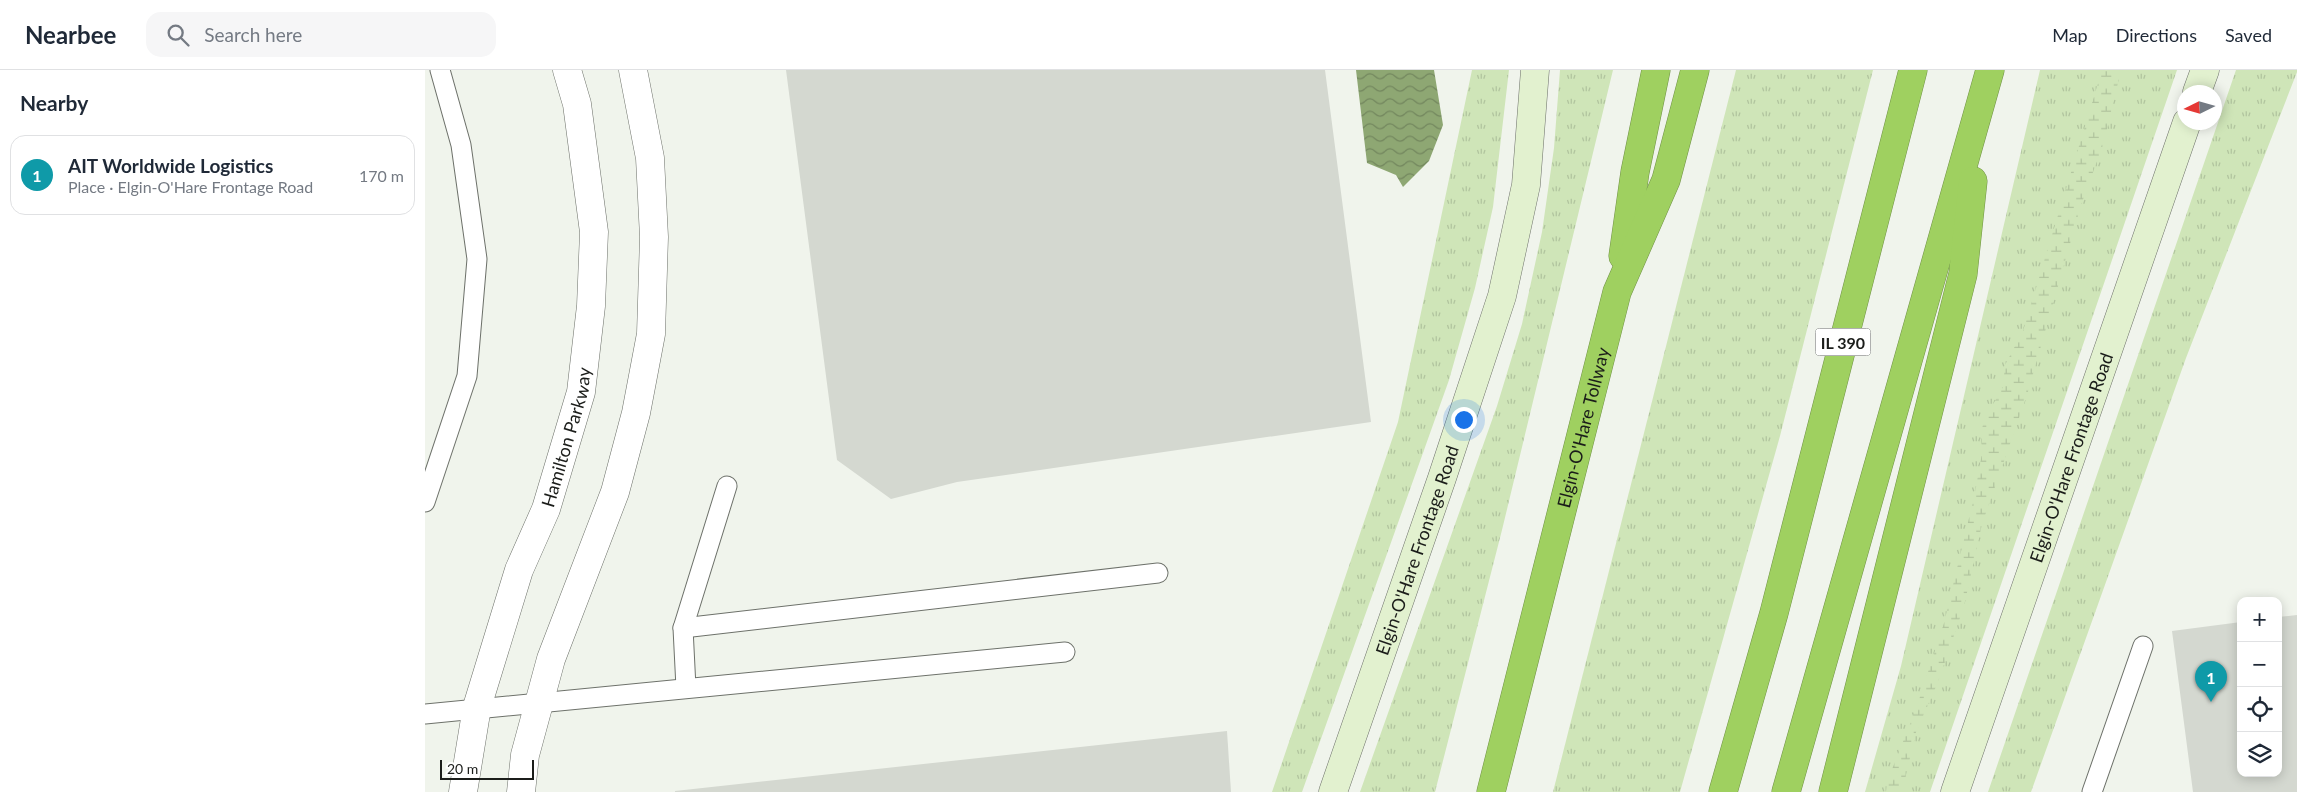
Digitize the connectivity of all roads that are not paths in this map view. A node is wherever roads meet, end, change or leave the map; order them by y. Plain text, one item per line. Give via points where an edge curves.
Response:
1 (440, 70) edge
2 (567, 70) edge
3 (633, 70) edge
4 (1535, 70) edge
5 (1656, 70) edge
6 (1695, 70) edge
7 (1913, 70) edge
8 (1990, 70) edge
9 (2205, 70) edge
10 (2200, 85) edge
11 (1981, 107) junction
12 (2184, 130) edge
13 (1617, 292) junction
14 (727, 486) dead end
15 (425, 502) edge
16 (1158, 573) dead end
17 (683, 628) junction
18 (2143, 646) dead end
19 (1065, 652) dead end
20 (687, 688) junction
21 (540, 702) junction
22 (477, 707) junction
23 (425, 714) edge
24 (463, 792) edge
25 (521, 792) edge
26 (1333, 792) edge
27 (1491, 792) edge
28 (1723, 792) edge
29 (1786, 792) edge
30 (1833, 792) edge
31 (1955, 792) edge
32 (2092, 792) edge

1 - 15 lane via 461,145 477,259 467,376
2 - 22 street, Hamilton Parkway via 577,104 594,232 591,306 581,392 547,509 519,570
3 - 21 street via 649,158 654,237 651,334 636,413 615,492 551,659
4 - 26 main road, Elgin-O'Hare Frontage Road via 1526,185 1502,296
5 - 13 highway via 1635,172
6 - 13 highway, Elgin-O'Hare Tollway via 1666,180
7 - 28 highway, IL 390 via 1773,613
8 - 11 highway
9 - 10 main road
11 - 29 highway
11 - 30 highway via 1963,274
12 - 31 main road, Elgin-O'Hare Frontage Road
13 - 27 highway, Elgin-O'Hare Tollway
14 - 17 lane
16 - 17 lane
17 - 20 lane
18 - 32 lane
19 - 20 lane
20 - 21 lane
21 - 22 lane
21 - 25 street via 525,755
22 - 23 lane
22 - 24 street, Hamilton Parkway

